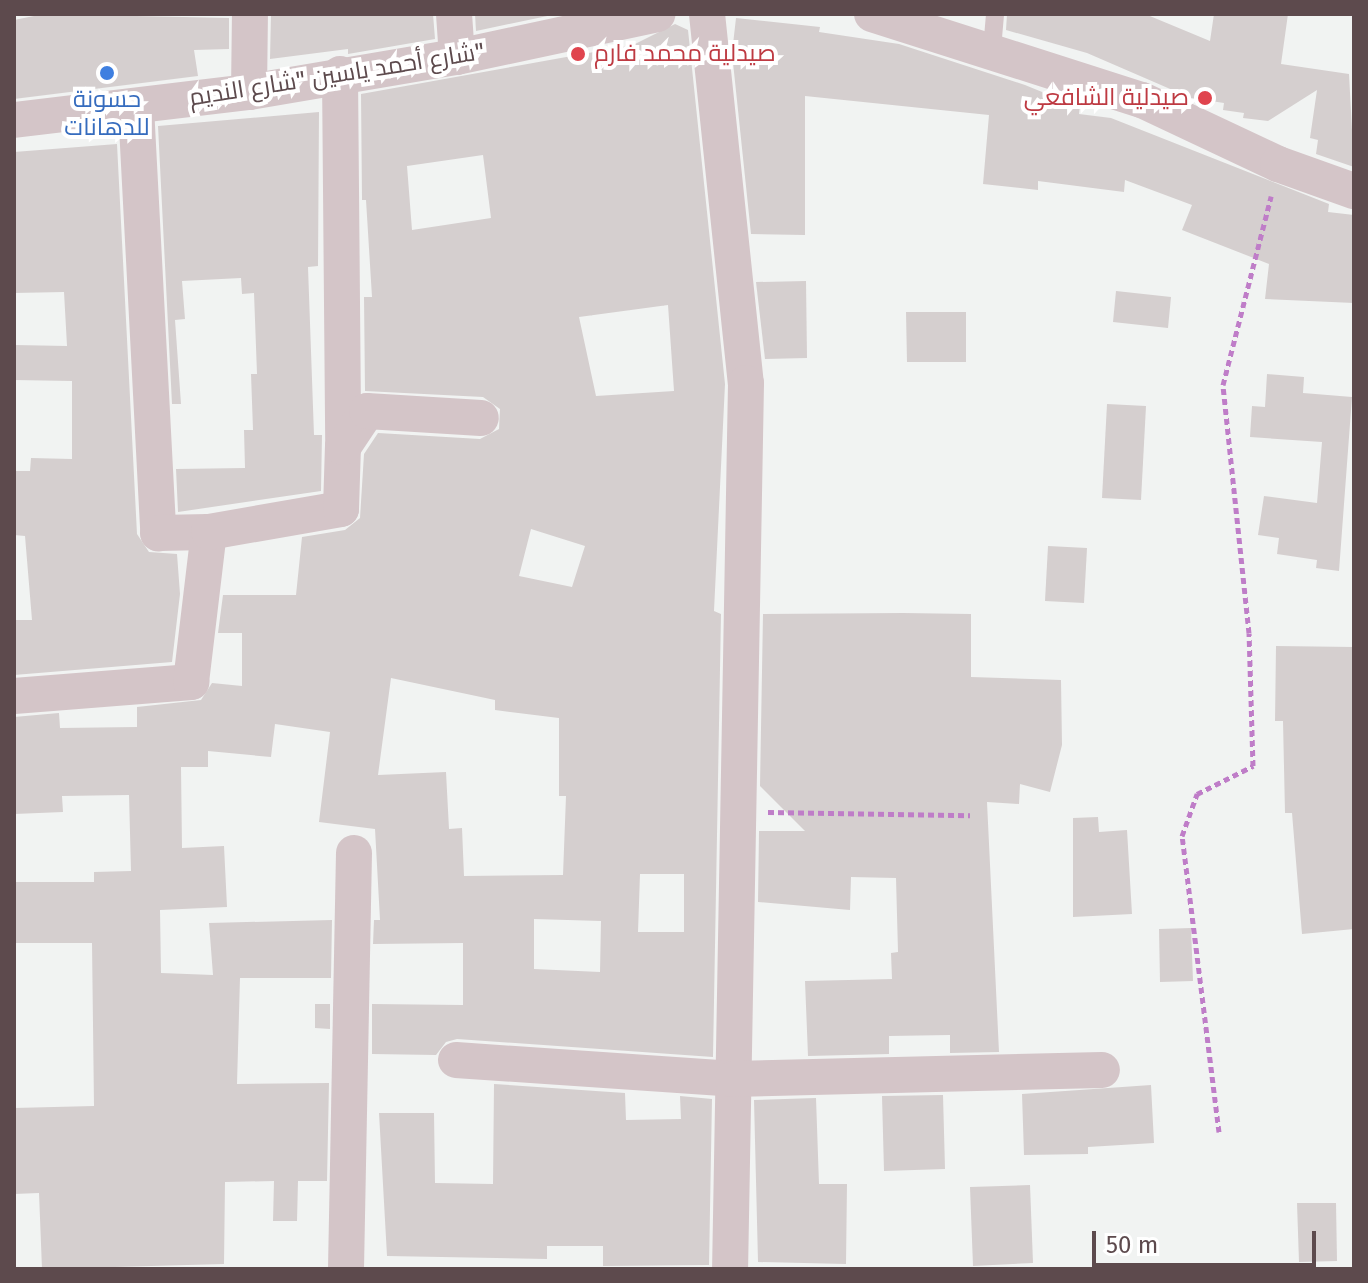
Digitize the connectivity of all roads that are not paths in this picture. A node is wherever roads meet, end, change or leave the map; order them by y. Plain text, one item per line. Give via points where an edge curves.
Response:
1 (250, 14) edge
2 (454, 14) edge
3 (657, 14) edge
4 (707, 14) edge
5 (872, 14) edge
6 (994, 31) edge
7 (457, 57) junction
8 (340, 74) junction
9 (249, 92) junction
10 (136, 107) junction
11 (14, 120) edge
12 (1354, 191) edge
13 (481, 418) dead end
14 (343, 447) junction
15 (209, 532) junction
16 (14, 696) edge
17 (354, 853) dead end
18 (456, 1060) dead end
19 (1102, 1070) dead end
20 (733, 1079) junction
21 (346, 1269) edge
22 (730, 1269) edge

1 - 9 street
2 - 7 street
3 - 7 street, شارع أحمد ياسين "شارع النديم"
4 - 20 street via 746,383
5 - 6 street
6 - 12 street via 1278,164
7 - 8 street, شارع أحمد ياسين "شارع النديم"
8 - 9 street, شارع أحمد ياسين "شارع النديم"
8 - 14 street via 347,411
9 - 10 street, شارع أحمد ياسين "شارع النديم"
10 - 11 street, شارع أحمد ياسين "شارع النديم"
10 - 15 street via 158,533
13 - 14 street via 367,411
14 - 15 street via 341,509
15 - 16 street via 191,682
17 - 21 street
18 - 20 street
19 - 20 street
20 - 22 street

